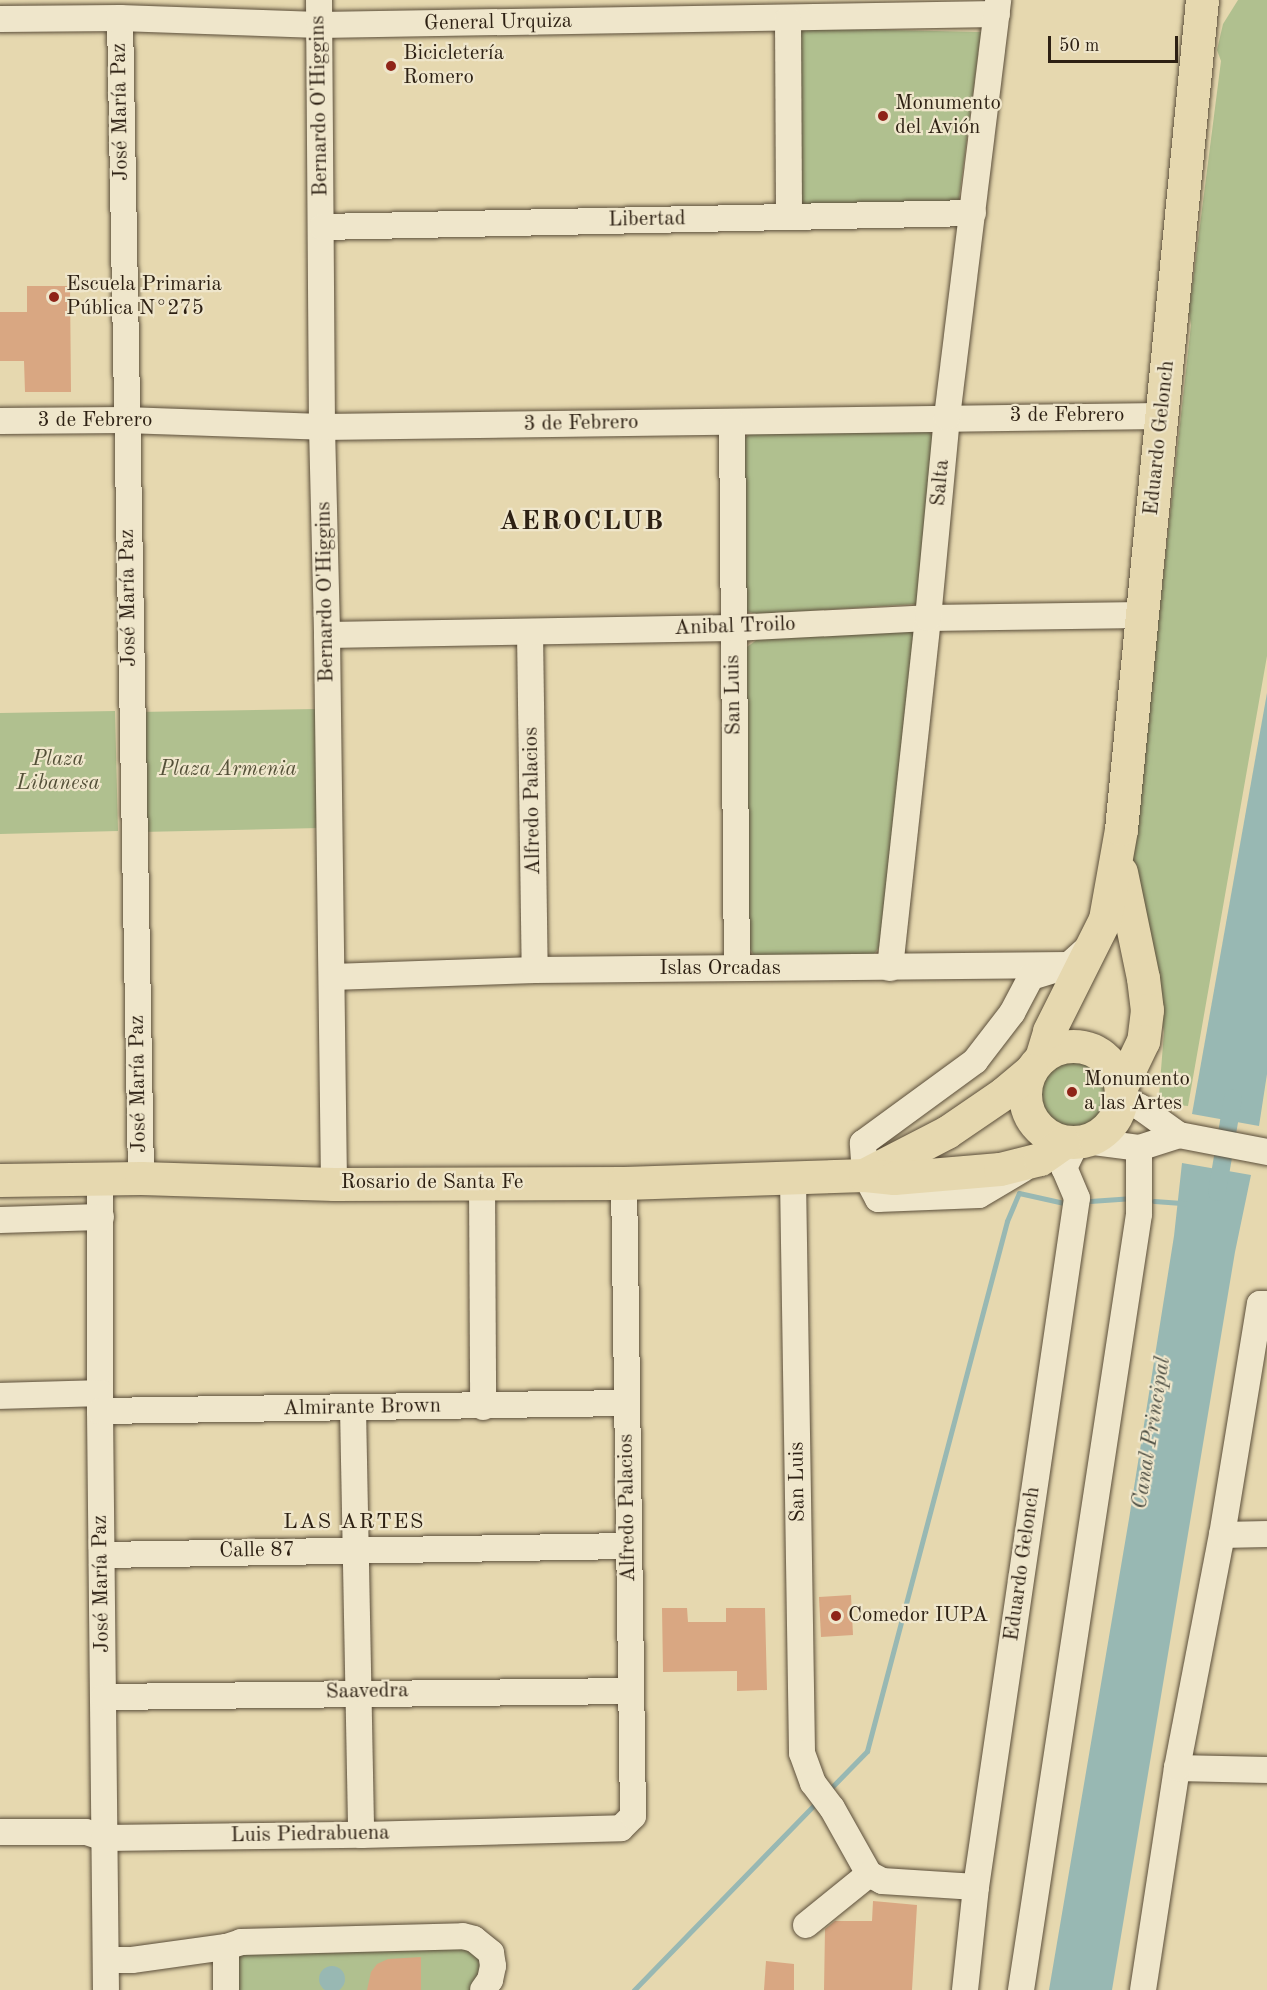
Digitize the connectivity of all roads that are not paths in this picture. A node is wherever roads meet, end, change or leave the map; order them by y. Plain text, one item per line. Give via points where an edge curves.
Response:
1 (319, 0) edge
2 (1202, 0) edge
3 (1221, 0) edge
4 (998, 7) edge
5 (120, 18) junction
6 (0, 19) edge
7 (788, 19) junction
8 (319, 25) junction
9 (1199, 47) junction
10 (973, 213) junction
11 (789, 216) junction
12 (322, 227) junction
13 (1162, 416) junction
14 (947, 417) junction
15 (125, 420) junction
16 (0, 421) edge
17 (732, 422) junction
18 (322, 427) junction
19 (1142, 615) junction
20 (928, 618) junction
21 (733, 628) junction
22 (530, 632) junction
23 (327, 635) junction
24 (1121, 829) junction
25 (1097, 940) junction
26 (1069, 965) junction
27 (737, 968) junction
28 (890, 968) junction
29 (535, 970) junction
30 (332, 977) junction
31 (1036, 1064) junction
32 (1121, 1093) junction
33 (1179, 1135) junction
34 (1066, 1146) junction
35 (1139, 1149) junction
36 (1262, 1151) edge
37 (865, 1175) junction
38 (141, 1178) junction
39 (100, 1179) junction
40 (794, 1179) junction
41 (0, 1180) edge
42 (482, 1183) junction
43 (624, 1183) junction
44 (334, 1184) junction
45 (101, 1217) junction
46 (0, 1220) edge
47 (1267, 1304) edge
48 (0, 1395) edge
49 (100, 1402) junction
50 (625, 1403) junction
51 (483, 1407) junction
52 (353, 1408) junction
53 (1267, 1534) edge
54 (1222, 1535) junction
55 (629, 1546) junction
56 (356, 1549) junction
57 (102, 1555) junction
58 (631, 1691) junction
59 (359, 1692) junction
60 (104, 1697) junction
61 (1177, 1768) junction
62 (1267, 1770) edge
63 (621, 1828) joint
64 (0, 1832) edge
65 (361, 1835) junction
66 (104, 1838) junction
67 (868, 1874) junction
68 (976, 1887) junction
69 (806, 1925) dead end
70 (226, 1947) junction
71 (106, 1960) junction
72 (106, 1990) edge
73 (226, 1990) edge
74 (483, 1990) edge
75 (965, 1990) edge
76 (1021, 1990) edge
77 (1143, 1990) edge

1 - 8 street, Bernardo O'Higgins
2 - 9 main road, Eduardo Gelonch
3 - 9 main road, Eduardo Gelonch via 1205,27
4 - 7 street, General Urquiza
4 - 10 street, Salta
5 - 6 street, General Urquiza
5 - 8 street, General Urquiza
5 - 15 street, José María Paz
7 - 8 street, General Urquiza
7 - 11 street
8 - 12 street, Bernardo O'Higgins
9 - 13 main road, Eduardo Gelonch
10 - 11 street, Libertad
10 - 14 street, Salta
11 - 12 street, Libertad
12 - 18 street, Bernardo O'Higgins
13 - 14 street, 3 de Febrero
13 - 19 main road, Eduardo Gelonch
14 - 17 street, 3 de Febrero
14 - 20 street, Salta
15 - 16 street, 3 de Febrero
15 - 18 street, 3 de Febrero
15 - 38 street, José María Paz
17 - 18 street, 3 de Febrero
17 - 21 street, San Luis
18 - 23 street, Bernardo O'Higgins
19 - 20 street, Anibal Troilo
19 - 24 main road, Eduardo Gelonch
20 - 21 street, Anibal Troilo
20 - 28 street, Salta
21 - 22 street, Anibal Troilo
21 - 27 street, San Luis
22 - 23 street, Anibal Troilo
22 - 29 street, Alfredo Palacios
23 - 30 street, Bernardo O'Higgins
24 - 25 main road, Eduardo Gelonch via 1105,919
24 - 32 main road, Eduardo Gelonch via 1121,876 1140,958 1147,1010 1143,1041
25 - 26 street
25 - 31 main road, Eduardo Gelonch
26 - 28 street, Islas Orcadas
26 - 37 street via 1031,977 1012,1012 975,1061 863,1143
27 - 28 street, Islas Orcadas
27 - 29 street, Islas Orcadas
29 - 30 street, Islas Orcadas
30 - 44 street, Bernardo O'Higgins
31 - 32 main road via 1049,1052 1069,1046 1090,1048 1114,1068
31 - 34 main road, Eduardo Gelonch via 1025,1092 1029,1114 1043,1132
31 - 37 main road, Rosario de Santa Fe via 1004,1093 947,1132
32 - 33 street
32 - 34 main road, Eduardo Gelonch via 1119,1110 1107,1130
33 - 35 street
33 - 36 street
34 - 35 street
34 - 37 main road, Rosario de Santa Fe via 1000,1169 894,1178
34 - 68 street, Eduardo Gelonch via 1064,1168 1077,1198
35 - 76 street via 1139,1214
37 - 40 main road, Rosario de Santa Fe
38 - 39 main road, Rosario de Santa Fe
38 - 44 main road, Rosario de Santa Fe
39 - 41 main road, Rosario de Santa Fe
39 - 45 street, José María Paz
40 - 43 main road, Rosario de Santa Fe
40 - 67 street, San Luis via 802,1753 813,1783 832,1808
42 - 43 main road, Rosario de Santa Fe
42 - 44 main road, Rosario de Santa Fe
42 - 51 street
43 - 50 street, Alfredo Palacios
45 - 46 street
45 - 49 street, José María Paz
47 - 54 street via 1260,1304
48 - 49 street, Almirante Brown
49 - 52 street, Almirante Brown
49 - 57 street, José María Paz
50 - 51 street, Almirante Brown
50 - 55 street, Alfredo Palacios
51 - 52 street, Almirante Brown
52 - 56 street
53 - 54 street
54 - 61 street
55 - 56 street, Calle 87
55 - 58 street, Alfredo Palacios
56 - 57 street, Calle 87
56 - 59 street
57 - 60 street, José María Paz
58 - 59 street, Saavedra
58 - 63 street, Alfredo Palacios via 633,1816
59 - 60 street, Saavedra
59 - 65 street
60 - 66 street, José María Paz
61 - 62 street
61 - 77 street
63 - 65 street, Luis Piedrabuena
64 - 66 street, Luis Piedrabuena via 86,1832
65 - 66 street, Luis Piedrabuena
66 - 71 street, José María Paz
67 - 68 street via 882,1881
67 - 69 street
68 - 75 street, Eduardo Gelonch
70 - 71 street
70 - 73 street
70 - 74 street via 252,1941 463,1936 485,1946 493,1959 490,1980
71 - 72 street, José María Paz

